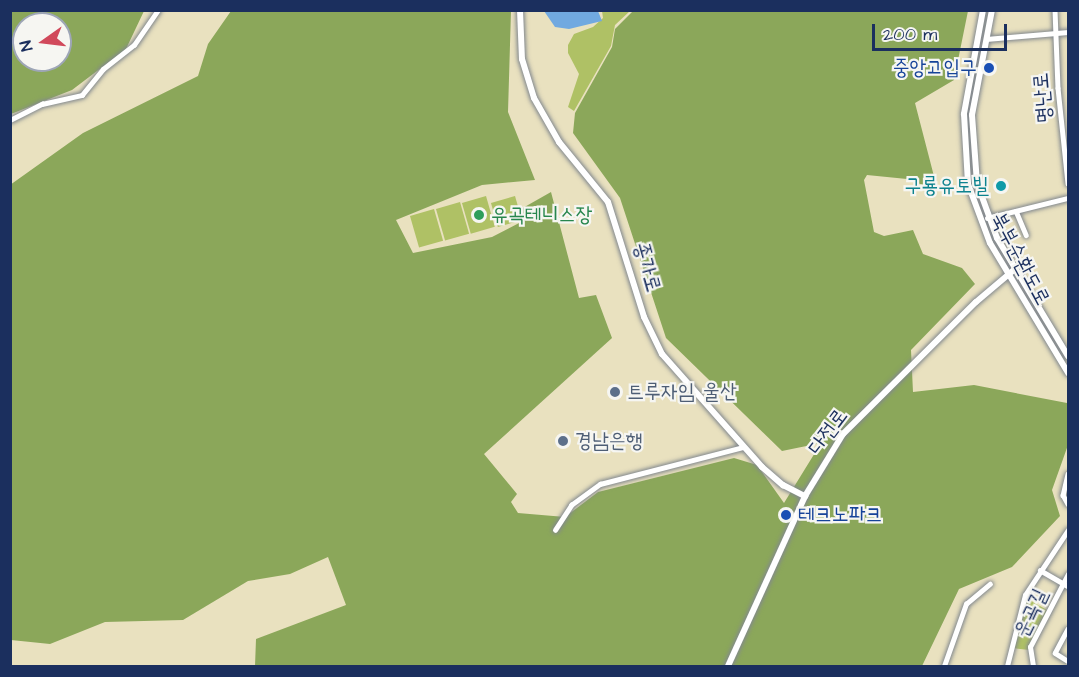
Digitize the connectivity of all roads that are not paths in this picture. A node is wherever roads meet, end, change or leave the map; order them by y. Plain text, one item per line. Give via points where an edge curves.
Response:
1 (158, 10) edge
2 (520, 10) edge
3 (983, 10) edge
4 (992, 10) edge
5 (1055, 10) edge
6 (1068, 32) edge
7 (1054, 34) junction
8 (986, 39) junction
9 (10, 120) edge
10 (1068, 183) edge
11 (1068, 198) edge
12 (1016, 211) junction
13 (987, 218) junction
14 (1026, 235) dead end
15 (1015, 270) junction
16 (1008, 275) junction
17 (1068, 356) edge
18 (1068, 373) edge
19 (743, 447) junction
20 (1068, 474) edge
21 (805, 496) junction
22 (1068, 504) edge
23 (555, 530) dead end
24 (1068, 530) edge
25 (1040, 570) junction
26 (1068, 574) edge
27 (990, 584) dead end
28 (1066, 585) edge
29 (1068, 629) edge
30 (1067, 637) edge
31 (1068, 661) edge
32 (730, 664) edge
33 (944, 666) edge
34 (1007, 666) edge
35 (1033, 666) edge

1 - 9 street via 134,45 103,69 82,95 42,104
2 - 19 main road, 종가로 via 522,59 534,98 559,142 608,202 651,335 670,367
3 - 16 main road, 북부순환도로 via 964,114 964,156 980,222
4 - 8 main road, 북부순환도로
5 - 7 street, 명난로
6 - 7 street
7 - 8 street
7 - 10 street, 명난로
8 - 13 main road, 북부순환도로 via 971,128 974,169
11 - 12 street
12 - 13 street
12 - 14 street
13 - 15 main road, 북부순환도로
15 - 16 main road, 다전로
15 - 17 main road, 북부순환도로
16 - 18 main road, 북부순환도로
16 - 21 main road, 다전로 via 843,434
19 - 21 main road, 종가로 via 783,485
19 - 23 street via 600,484 571,505
20 - 22 street via 1063,495
21 - 32 main road, 다전로
24 - 25 street
25 - 28 street
25 - 34 street via 1025,595
26 - 28 street, 운곡길
27 - 33 street via 966,604
28 - 35 street, 운곡길 via 1030,646
29 - 30 street
30 - 31 street via 1055,654

